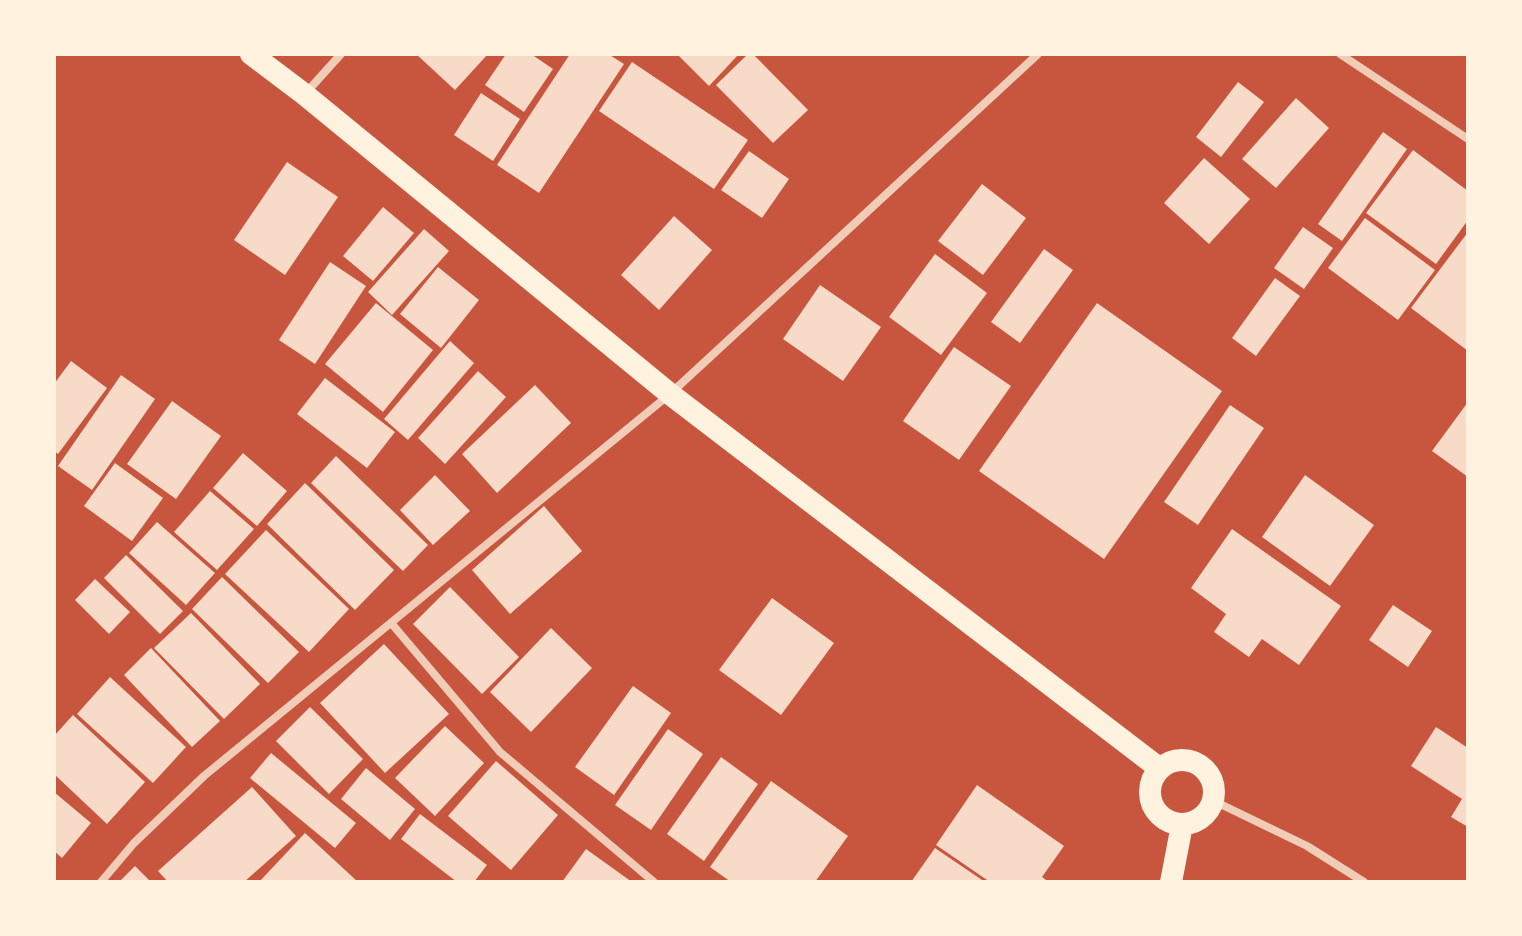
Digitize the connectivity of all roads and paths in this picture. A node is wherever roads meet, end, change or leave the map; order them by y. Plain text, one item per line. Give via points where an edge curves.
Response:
1 (251, 54) edge
2 (341, 54) edge
3 (1038, 54) edge
4 (1340, 54) edge
5 (304, 94) junction
6 (1468, 139) edge
7 (670, 394) junction
8 (392, 624) junction
9 (1159, 768) junction
10 (1214, 801) junction
11 (1182, 825) junction
12 (101, 882) edge
13 (654, 882) edge
14 (1171, 882) edge
15 (1364, 882) edge

1 - 5 highway
2 - 5 street
3 - 7 street
4 - 6 street
5 - 7 highway
7 - 8 street
7 - 9 highway
8 - 12 street via 204,776
8 - 13 street via 500,752
9 - 10 highway via 1178,759 1199,764 1213,780
9 - 11 highway via 1150,788 1154,809
10 - 11 highway via 1201,818
10 - 15 street via 1307,846
11 - 14 highway

